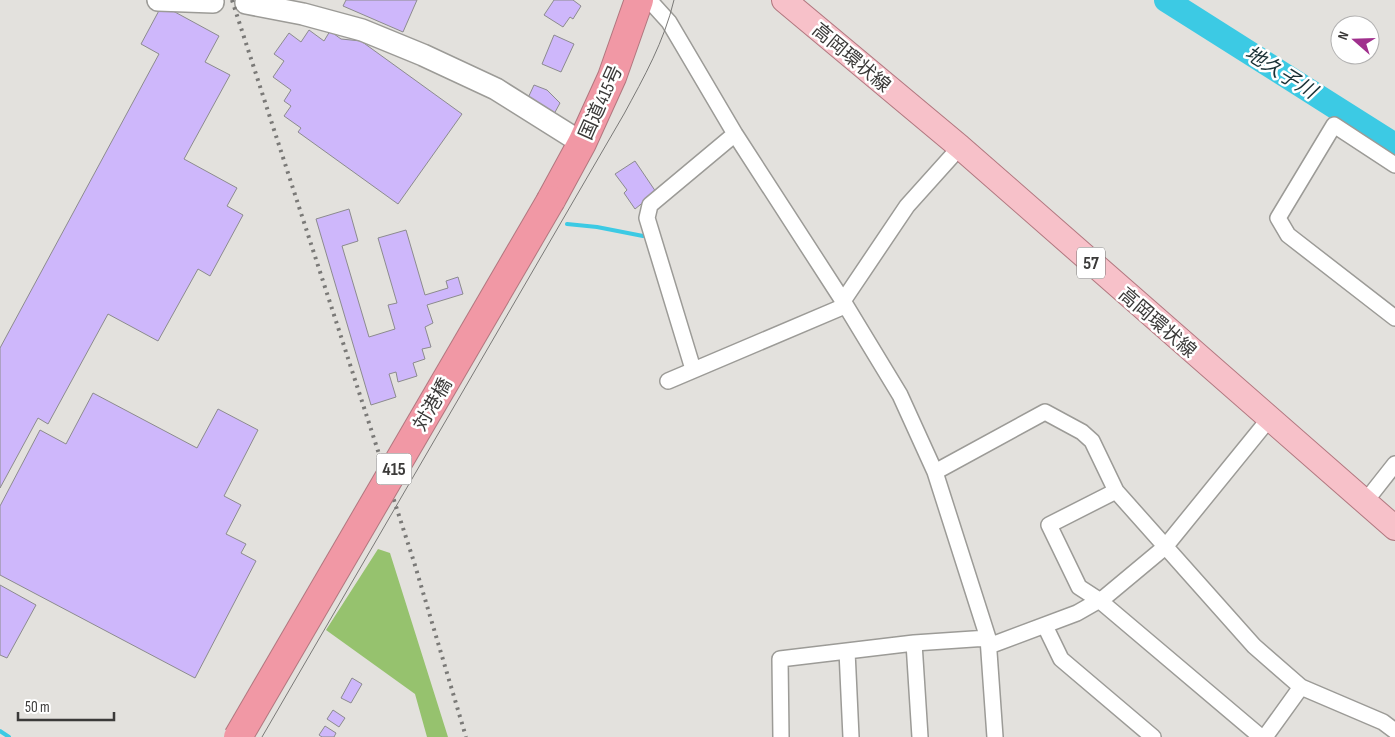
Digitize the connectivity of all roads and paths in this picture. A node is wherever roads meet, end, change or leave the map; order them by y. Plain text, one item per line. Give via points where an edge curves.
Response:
1 (158, 0) edge
2 (640, 0) edge
3 (649, 0) edge
4 (784, 0) edge
5 (213, 2) dead end
6 (246, 3) dead end
7 (735, 134) junction
8 (582, 143) junction
9 (960, 147) junction
10 (1395, 165) edge
11 (551, 200) joint
12 (843, 301) junction
13 (1395, 318) edge
14 (693, 369) junction
15 (668, 381) dead end
16 (1269, 420) junction
17 (1395, 464) edge
18 (935, 472) junction
19 (1116, 490) junction
20 (1364, 502) junction
21 (1395, 528) edge
22 (1165, 547) junction
23 (1098, 600) junction
24 (1046, 626) junction
25 (989, 642) junction
26 (914, 643) junction
27 (847, 651) junction
28 (1301, 687) junction
29 (1395, 731) edge
30 (238, 737) edge
31 (781, 737) edge
32 (851, 737) edge
33 (920, 737) edge
34 (995, 737) edge
35 (1153, 737) edge
36 (1261, 737) edge
37 (1265, 737) edge

1 - 5 street
2 - 8 highway, 国道415号 / 415 via 612,77
3 - 7 street via 669,22
4 - 9 main road, 高岡環状線 / 57
6 - 8 street via 362,30 424,55 496,89
7 - 12 street
7 - 14 street via 650,205 647,218
8 - 11 highway, 国道415号 / 415
9 - 12 street via 907,206
9 - 16 main road, 高岡環状線 / 57
10 - 13 street via 1334,125 1278,218 1288,235
11 - 30 highway, 対港橋 / 415, bridge
12 - 14 street via 840,308
12 - 18 street via 900,395
14 - 15 street
16 - 20 main road, 高岡環状線 / 57
16 - 22 street
17 - 20 street
18 - 19 street via 1045,412 1092,441
18 - 25 street
19 - 22 street
19 - 23 street via 1049,525 1079,586
20 - 21 main road, 高岡環状線 / 57
22 - 23 street
22 - 28 street via 1254,646
23 - 24 street
23 - 36 street
24 - 25 street
24 - 35 street via 1061,659
25 - 26 street
25 - 34 street
26 - 27 street
26 - 33 street
27 - 31 street via 780,659
27 - 32 street
28 - 29 street via 1383,722
28 - 37 street

